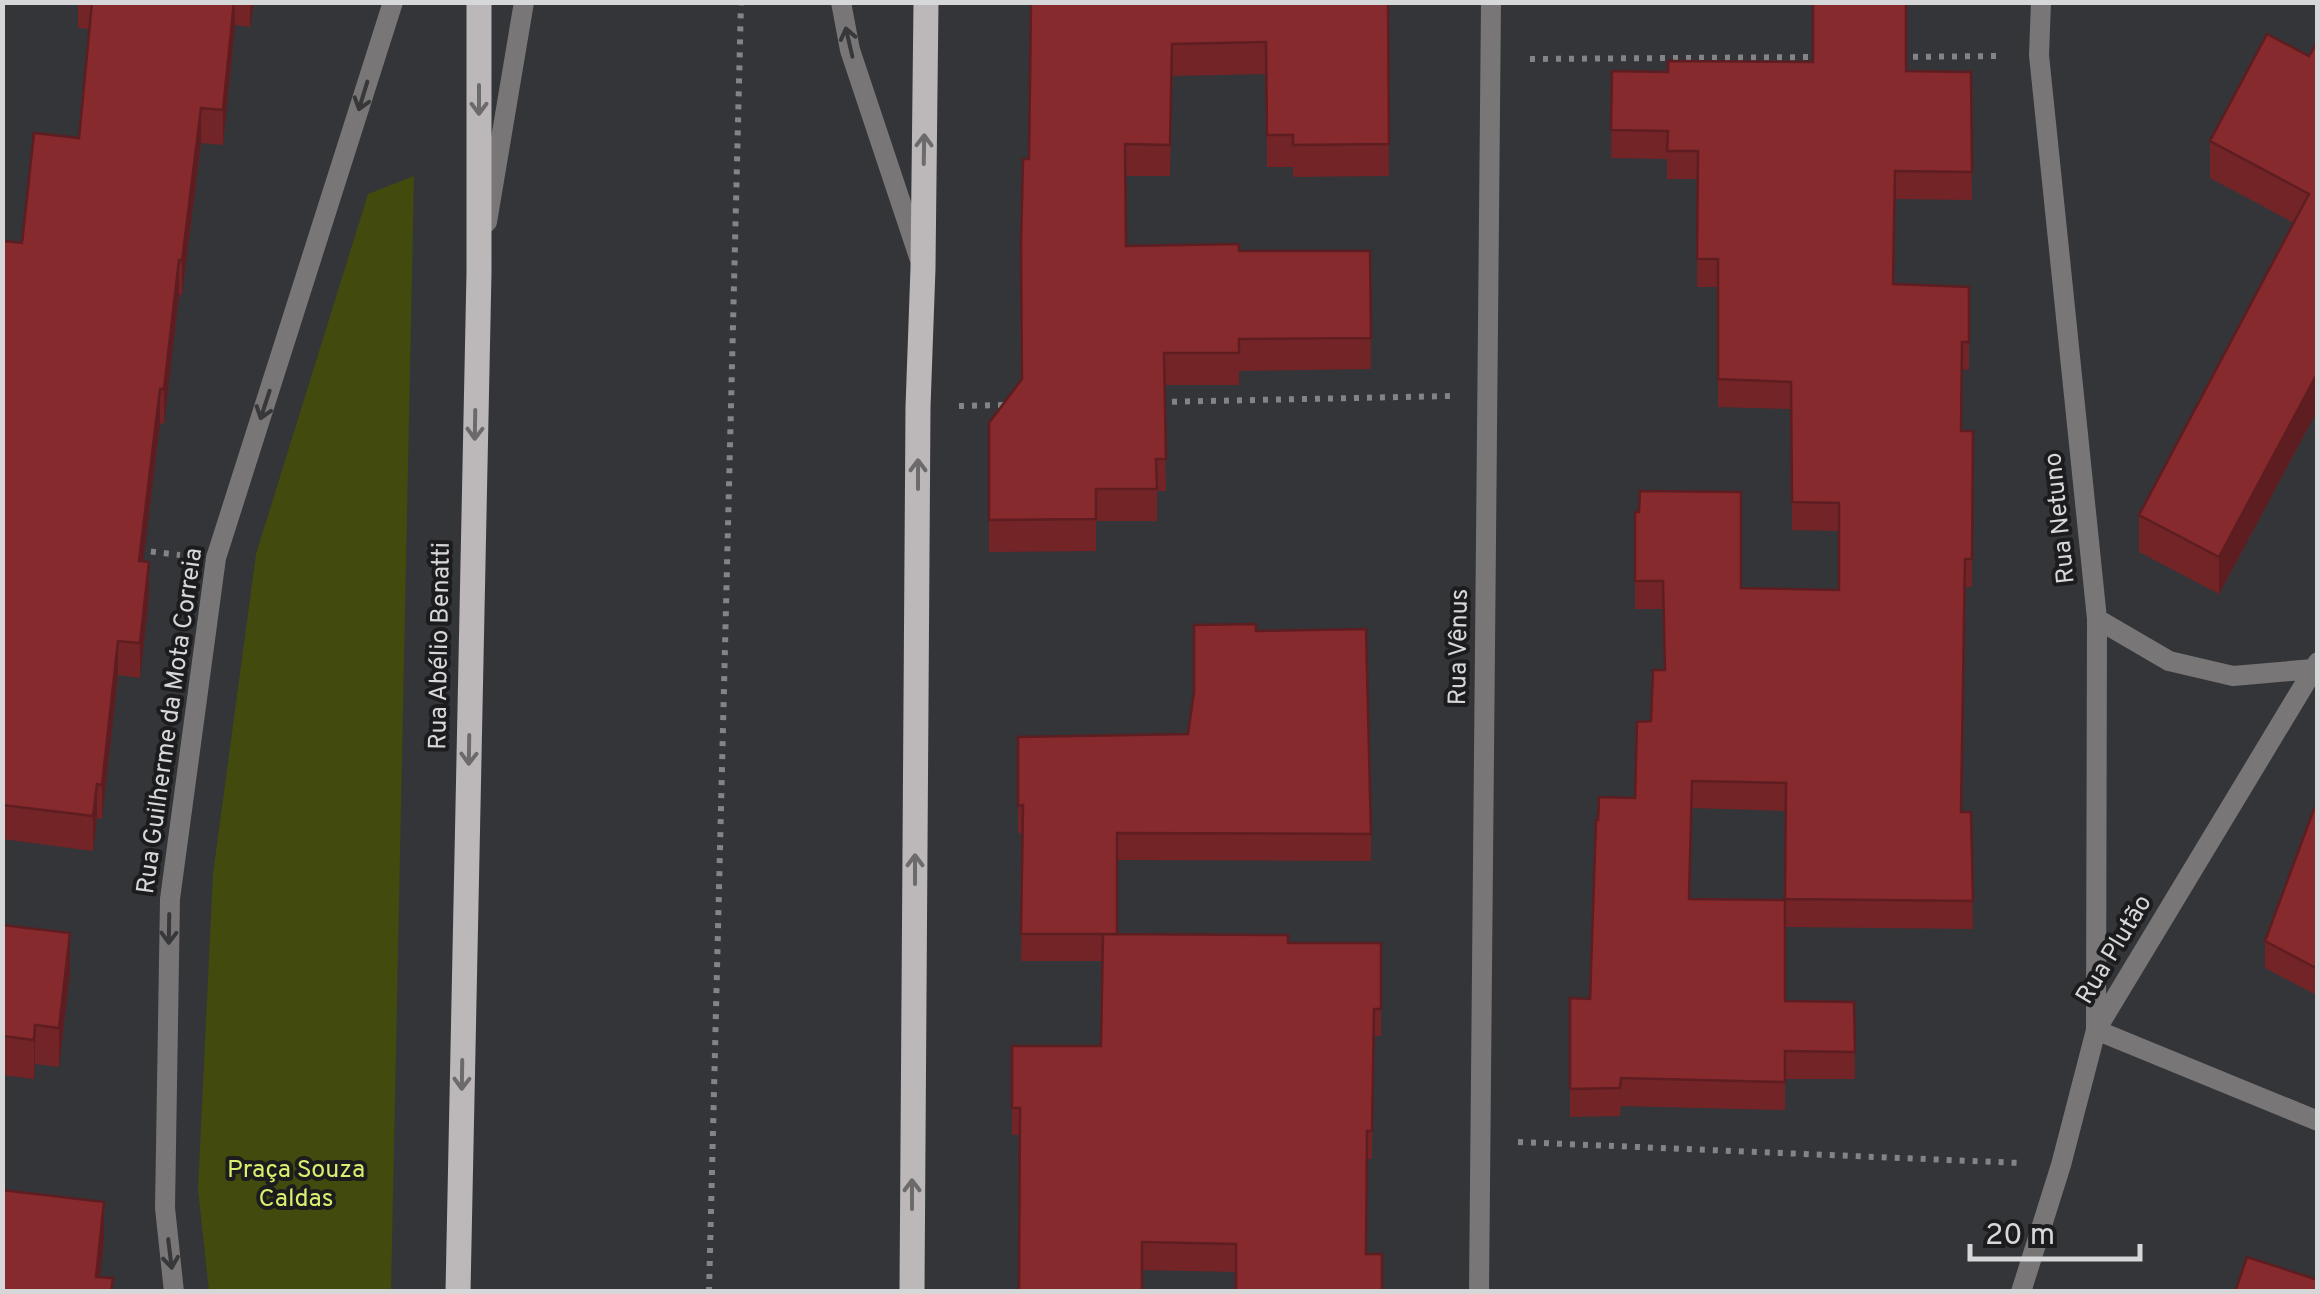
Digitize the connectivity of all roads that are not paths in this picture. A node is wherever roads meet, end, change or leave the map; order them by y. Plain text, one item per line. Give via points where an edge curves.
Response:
1 (392, 2) edge
2 (480, 2) edge
3 (524, 2) edge
4 (841, 2) edge
5 (926, 2) edge
6 (1492, 2) edge
7 (2041, 2) edge
8 (923, 268) junction
9 (478, 272) junction
10 (2097, 619) junction
11 (2316, 666) edge
12 (2096, 1030) junction
13 (2318, 1121) edge
14 (174, 1292) edge
15 (458, 1292) edge
16 (912, 1292) edge
17 (1480, 1292) edge
18 (2021, 1292) edge

1 -> 14 street, Rua Guilherme da Mota Correia via 216,558 170,899 165,1208
2 -> 9 main road, Rua Abélio Benatti
3 - 9 street
8 -> 4 street via 850,50
8 -> 5 main road
6 - 17 street, Rua Vênus
7 - 10 street, Rua Netuno via 2039,56
16 -> 8 main road
9 -> 15 main road, Rua Abélio Benatti
10 - 11 street via 2170,662 2233,676
10 - 12 street, Rua Netuno
11 - 12 street, Rua Plutão
12 - 13 street
12 - 18 street, Rua Plutão

